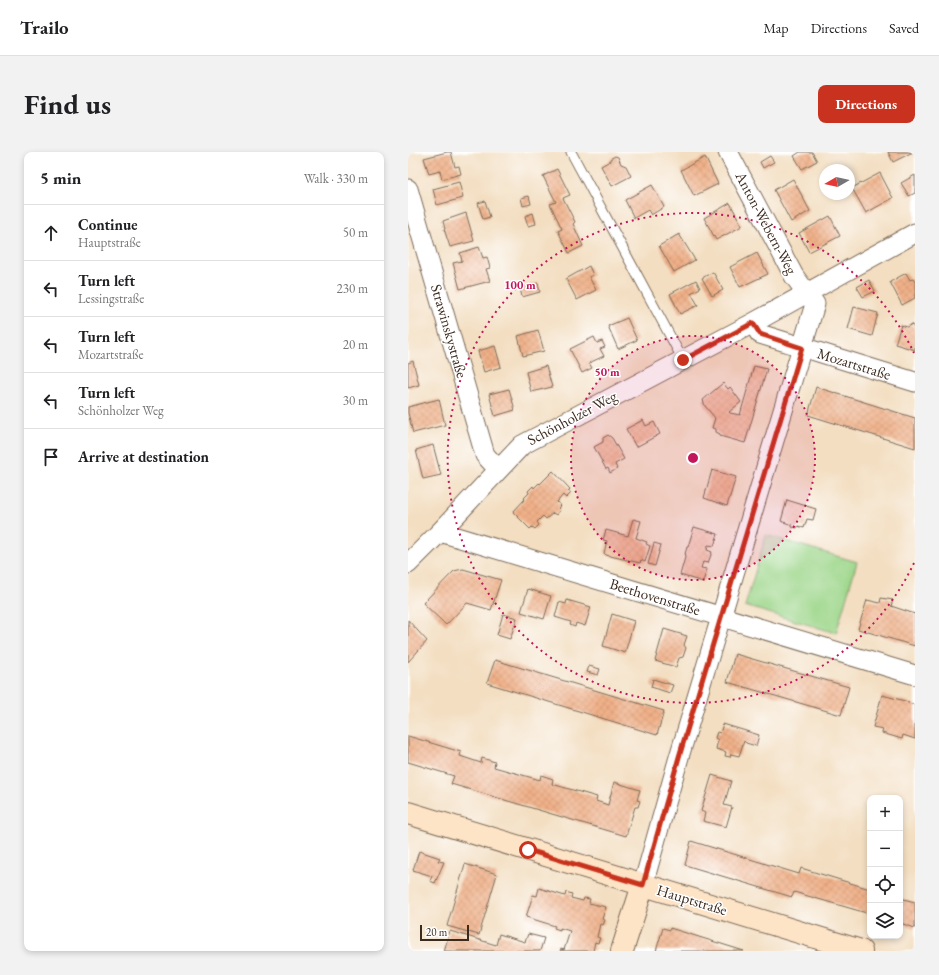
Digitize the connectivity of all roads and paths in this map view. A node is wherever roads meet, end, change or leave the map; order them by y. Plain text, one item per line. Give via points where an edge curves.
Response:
1 (571, 152) edge
2 (728, 152) edge
3 (408, 189) edge
4 (915, 233) edge
5 (807, 293) junction
6 (753, 323) junction
7 (802, 348) junction
8 (683, 360) junction
9 (915, 382) edge
10 (498, 470) junction
11 (440, 532) junction
12 (408, 564) edge
13 (722, 617) junction
14 (915, 676) edge
15 (408, 813) edge
16 (643, 885) junction
17 (622, 951) edge
18 (861, 951) edge

1 - 8 lane
2 - 5 street, Anton-Webern-Weg via 794,276
3 - 10 street, Strawinskystraße via 485,455
4 - 5 street, Schönholzer Weg
5 - 6 street, Schönholzer Weg
5 - 7 street, Anton-Webern-Weg via 815,304
6 - 7 street, Mozartstraße via 760,334
6 - 8 street, Schönholzer Weg
7 - 9 street, Mozartstraße
7 - 13 street
8 - 10 street, Schönholzer Weg via 522,445
10 - 11 street, Schönholzer Weg
11 - 12 street, Schönholzer Weg
11 - 13 street, Beethovenstraße
13 - 14 street, Beethovenstraße
13 - 16 street
15 - 16 main road, Hauptstraße
16 - 17 main road
16 - 18 main road, Hauptstraße

